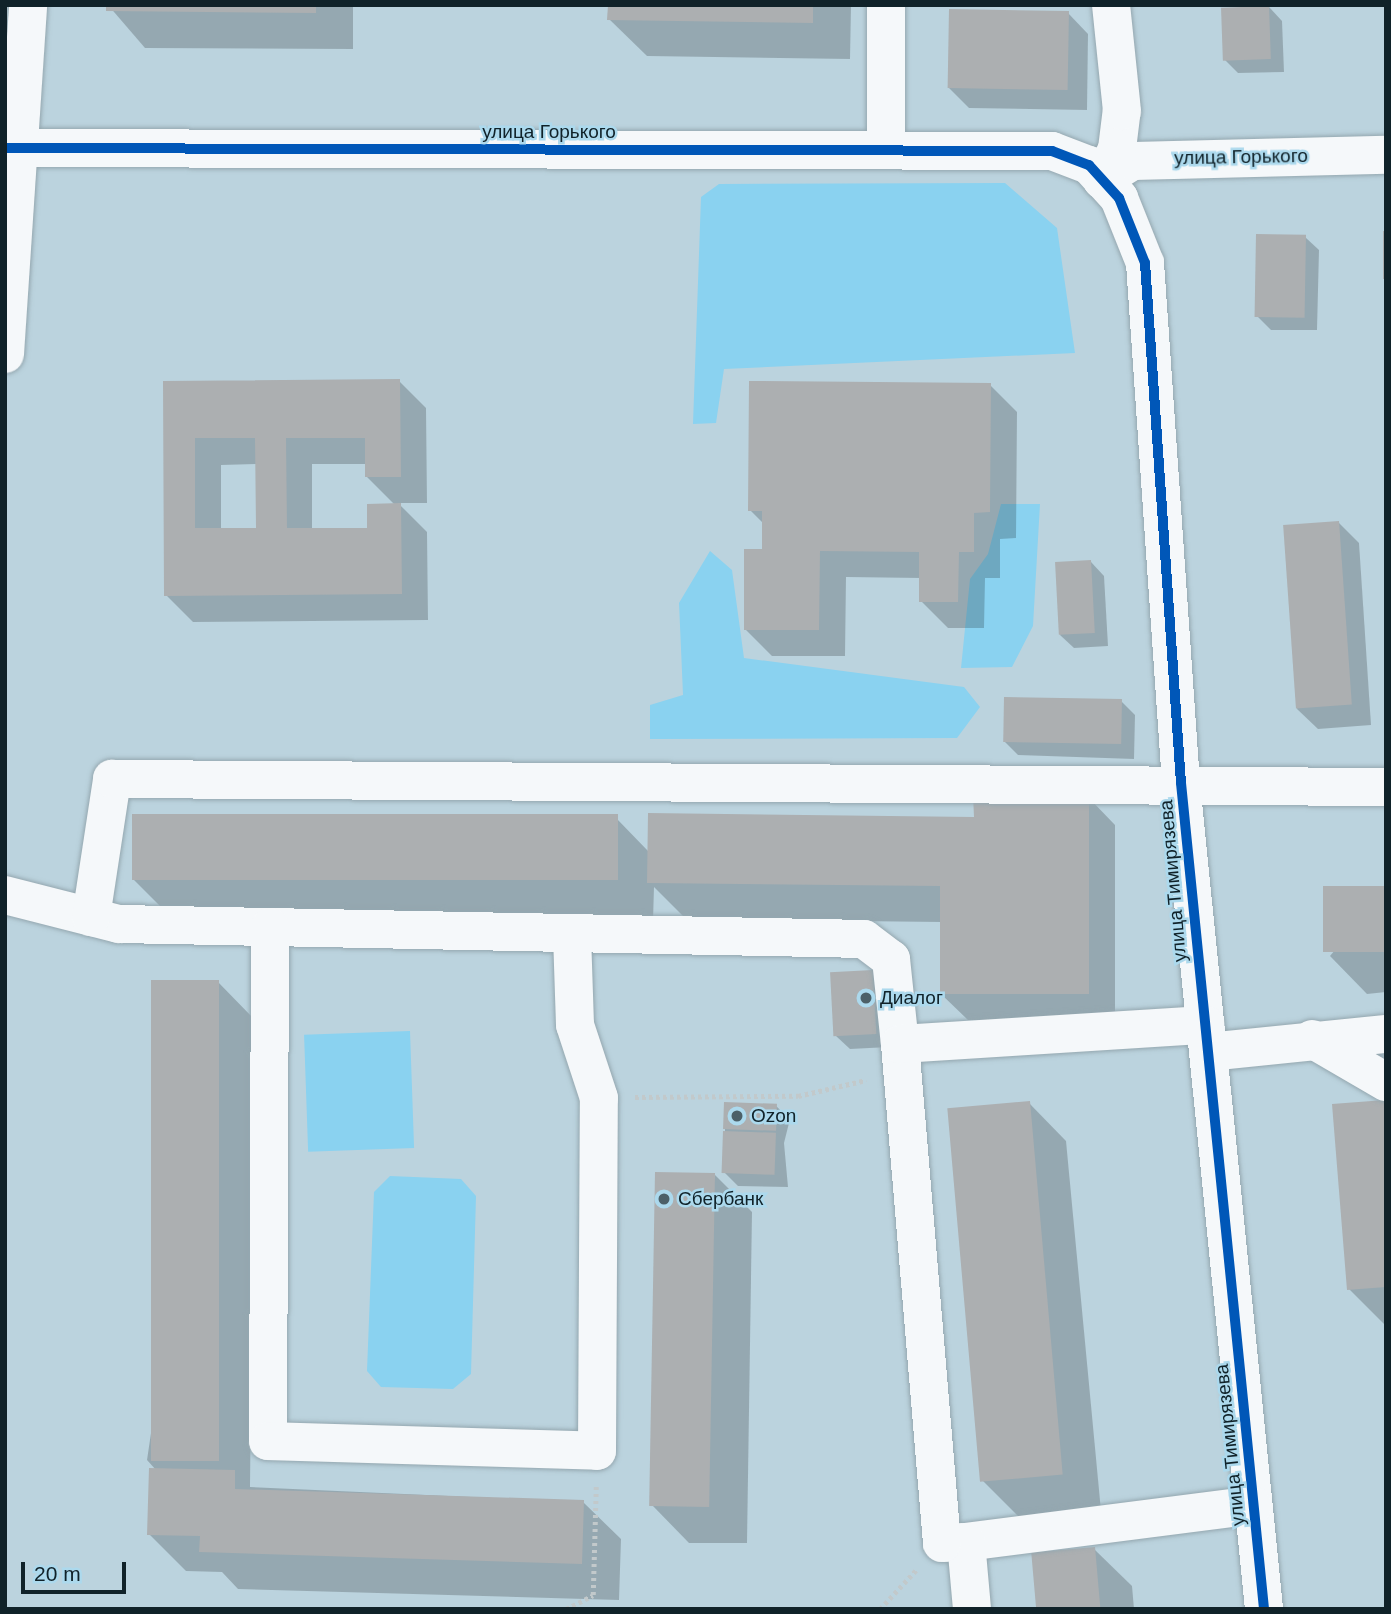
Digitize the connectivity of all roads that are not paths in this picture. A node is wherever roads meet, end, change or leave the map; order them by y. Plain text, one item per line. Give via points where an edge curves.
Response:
1 (28, 5) edge
2 (886, 5) edge
3 (1111, 5) edge
4 (10, 148) edge
5 (886, 150) junction
6 (1386, 155) edge
7 (1096, 172) junction
8 (5, 354) edge
9 (1181, 783) junction
10 (1386, 787) edge
11 (5, 895) edge
12 (91, 917) junction
13 (270, 927) junction
14 (572, 933) junction
15 (1386, 1034) edge
16 (1206, 1039) junction
17 (1312, 1039) junction
18 (901, 1058) junction
19 (1386, 1082) edge
20 (1253, 1505) junction
21 (954, 1542) junction
22 (972, 1609) edge
23 (1264, 1609) edge

1 - 4 street
2 - 5 street
3 - 7 street via 1122,111 1117,149
4 - 5 street, улица Горького
4 - 8 street
5 - 7 street, улица Горького via 1052,151
6 - 7 street, улица Горького via 1133,161
7 - 9 street, улица Тимирязева via 1119,198 1146,263
9 - 10 street
9 - 12 street via 112,779
9 - 16 street, улица Тимирязева
11 - 12 street
12 - 13 street via 119,924
13 - 14 street
13 - 14 street via 268,1441 597,1451 599,1098 575,1025
14 - 18 street via 864,939 891,959
15 - 17 street
16 - 17 street
16 - 18 street
16 - 20 street, улица Тимирязева
17 - 19 street
18 - 21 street
20 - 21 street
20 - 23 street, улица Тимирязева
21 - 22 street

